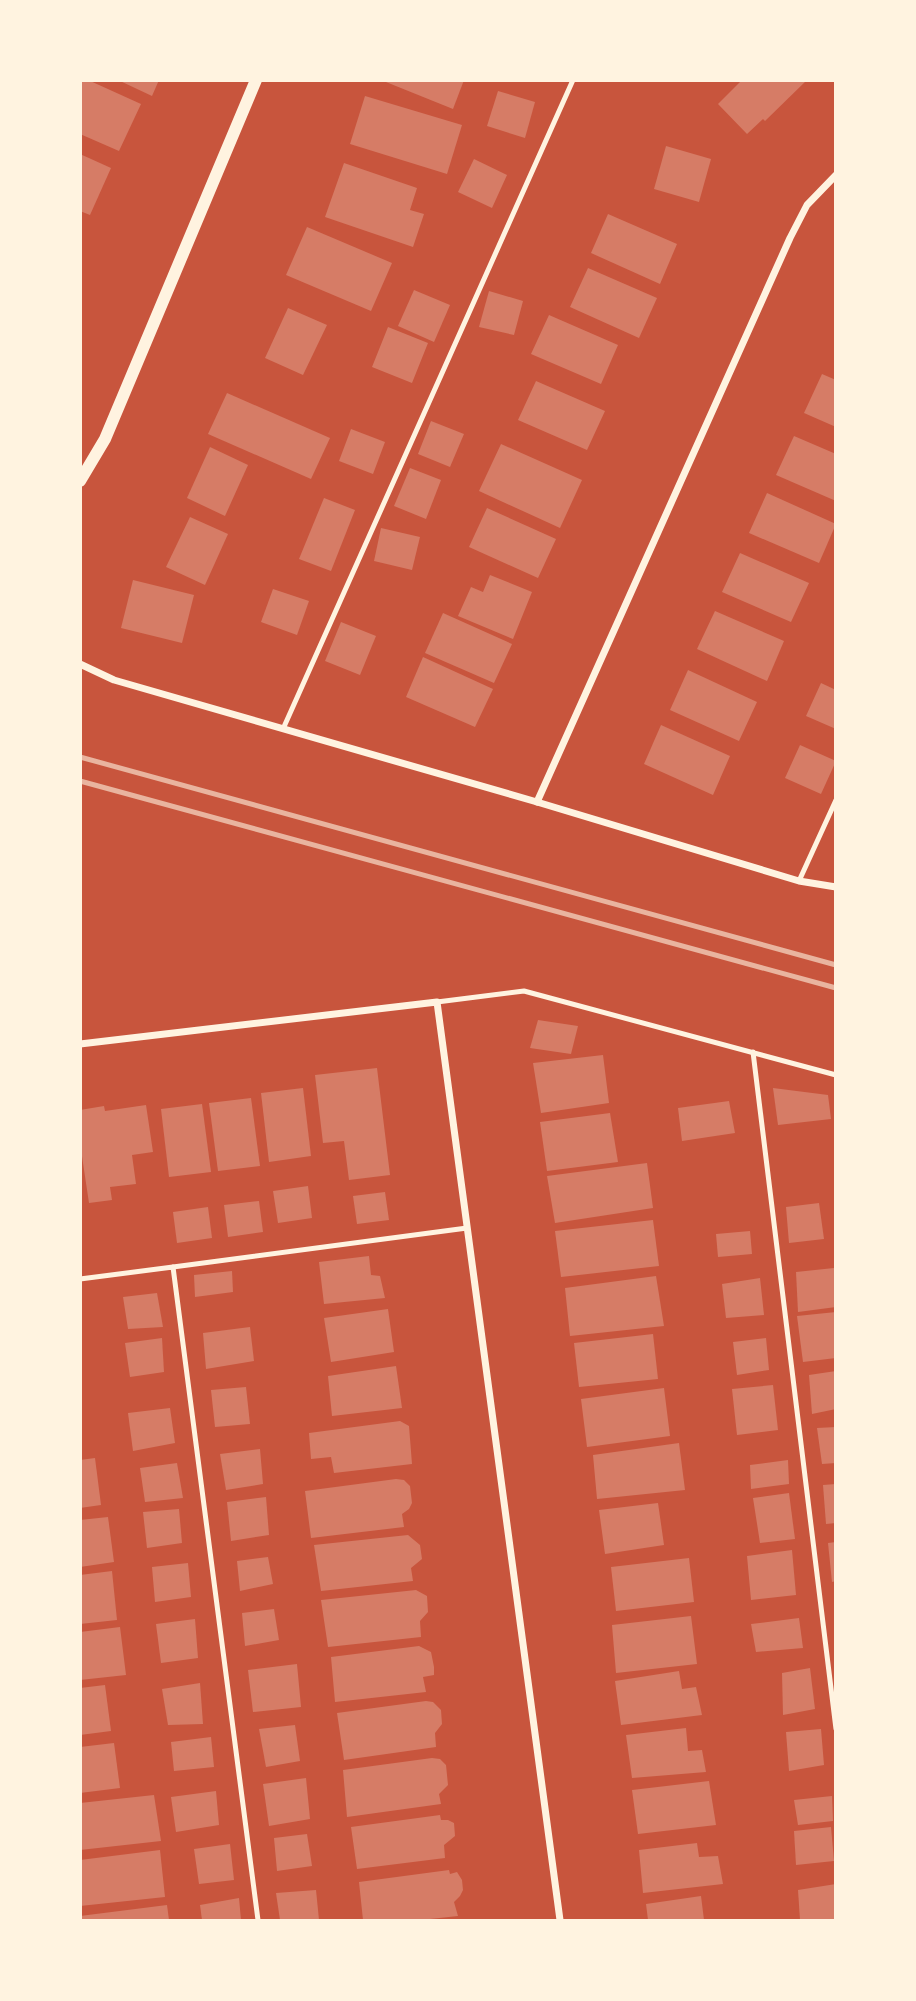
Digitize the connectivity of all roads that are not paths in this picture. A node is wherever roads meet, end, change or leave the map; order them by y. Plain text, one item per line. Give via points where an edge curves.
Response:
1 (256, 80) edge
2 (573, 80) edge
3 (835, 175) edge
4 (80, 481) edge
5 (80, 664) edge
6 (283, 729) junction
7 (835, 800) edge
8 (537, 802) junction
9 (799, 881) junction
10 (835, 887) edge
11 (437, 1002) junction
12 (80, 1044) edge
13 (753, 1052) junction
14 (835, 1075) edge
15 (467, 1228) junction
16 (173, 1267) junction
17 (80, 1279) edge
18 (835, 1730) edge
19 (258, 1920) edge
20 (560, 1920) edge

1 - 4 street via 105,439
2 - 6 lane
3 - 8 street via 807,205 790,238
5 - 6 street via 114,681
6 - 8 street
7 - 9 lane
8 - 9 street
9 - 10 street
11 - 12 street
11 - 13 lane via 524,991
11 - 15 street
13 - 14 lane
13 - 18 lane
15 - 16 lane
15 - 20 street
16 - 17 lane
16 - 19 lane

